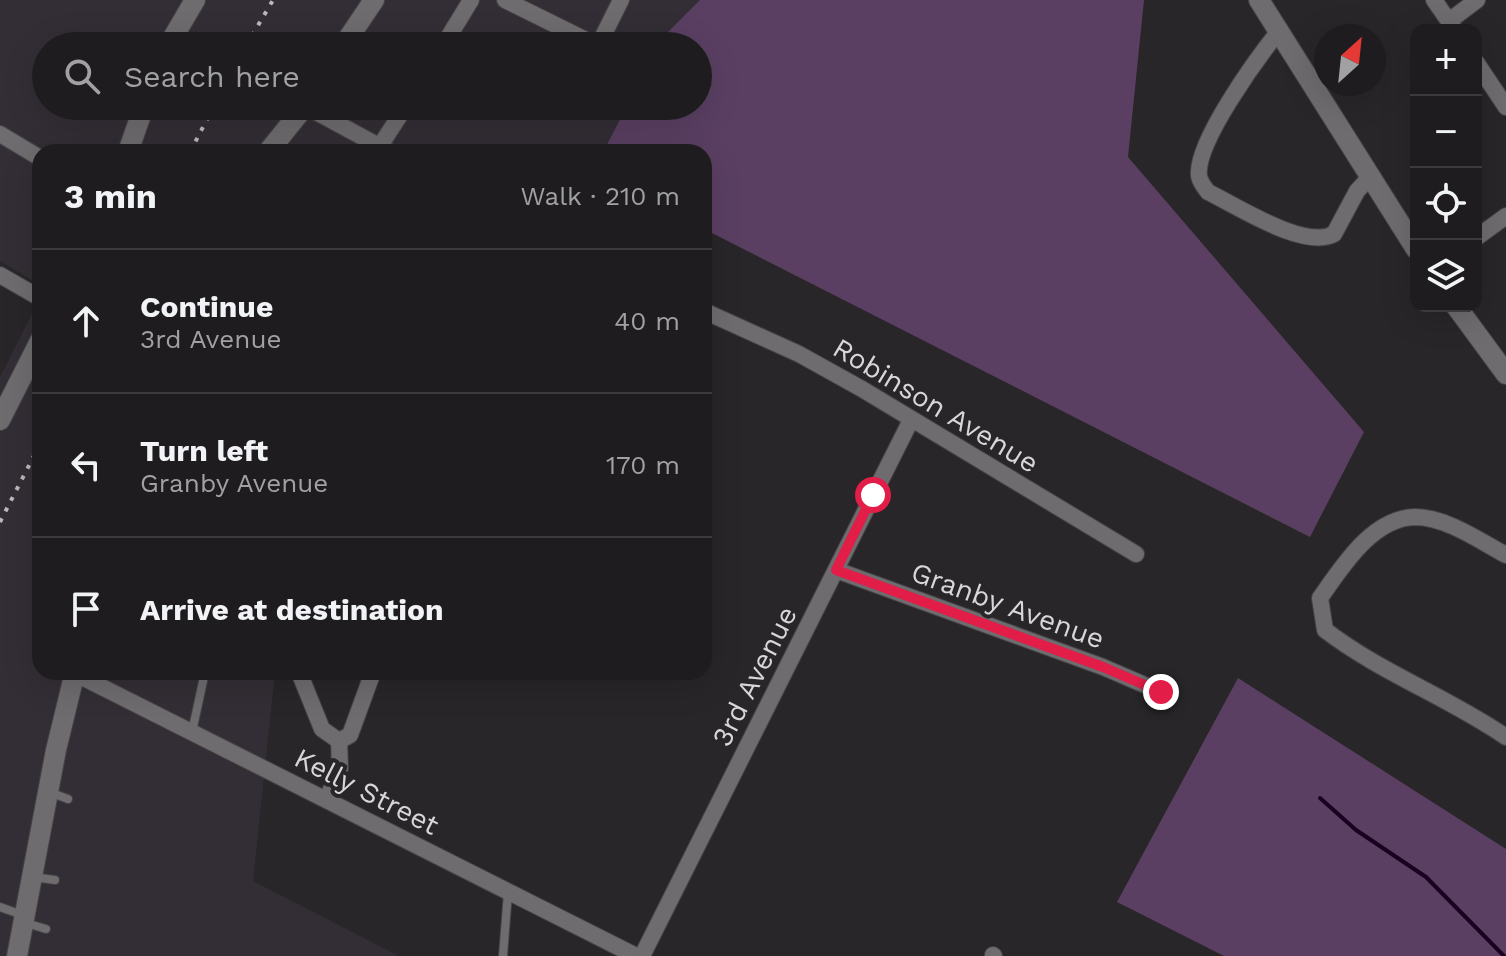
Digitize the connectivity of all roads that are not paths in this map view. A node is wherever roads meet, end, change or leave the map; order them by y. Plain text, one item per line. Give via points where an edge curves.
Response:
1 (195, 0) edge
2 (374, 0) edge
3 (471, 0) edge
4 (505, 0) edge
5 (621, 0) edge
6 (1259, 0) edge
7 (1434, 0) edge
8 (1477, 0) edge
9 (1451, 24) edge
10 (1453, 24) edge
11 (1279, 31) junction
12 (176, 32) edge
13 (352, 32) edge
14 (452, 32) edge
15 (570, 32) edge
16 (605, 32) edge
17 (1482, 70) edge
18 (1504, 101) edge
19 (139, 120) edge
20 (294, 120) edge
21 (330, 120) edge
22 (398, 120) edge
23 (0, 134) edge
24 (131, 144) edge
25 (274, 144) edge
26 (372, 144) edge
27 (385, 144) edge
28 (32, 153) edge
29 (1370, 177) junction
30 (1506, 216) edge
31 (1482, 234) edge
32 (1410, 240) edge
33 (0, 275) edge
34 (32, 293) edge
35 (1460, 312) edge
36 (712, 315) edge
37 (32, 357) edge
38 (1506, 374) edge
39 (0, 420) edge
40 (911, 420) junction
41 (1136, 554) dead end
42 (1506, 555) edge
43 (836, 570) junction
44 (72, 680) edge
45 (90, 680) edge
46 (203, 680) edge
47 (301, 680) edge
48 (370, 680) edge
49 (1161, 692) dead end
50 (192, 732) junction
51 (1506, 737) edge
52 (339, 741) junction
53 (48, 791) junction
54 (68, 799) dead end
55 (327, 799) junction
56 (33, 877) junction
57 (55, 880) dead end
58 (508, 891) junction
59 (0, 907) edge
60 (26, 919) junction
61 (46, 929) dead end
62 (17, 956) edge
63 (503, 956) edge
64 (639, 956) edge

1 - 12 main road
2 - 13 main road
3 - 14 street
4 - 15 street
5 - 16 street
6 - 11 main road
7 - 9 street
8 - 10 street
11 - 29 main road
11 - 29 street via 1255,61 1203,150 1199,174 1208,192 1285,230 1317,239 1334,234 1355,193
17 - 18 street
19 - 24 main road
20 - 25 main road
21 - 26 street
22 - 27 street
23 - 28 street
29 - 32 main road
30 - 31 street
33 - 34 street
35 - 38 main road
36 - 40 street, Robinson Avenue via 799,354
37 - 39 main road
40 - 41 street, Robinson Avenue
40 - 43 street, 3rd Avenue
42 - 51 street via 1441,523 1417,517 1391,523 1346,561 1320,598 1325,630
43 - 49 street, Granby Avenue
43 - 64 street, 3rd Avenue
44 - 53 main road
45 - 50 street, Kelly Street
46 - 50 lane
47 - 52 street via 322,729
48 - 52 street via 350,735
50 - 55 street, Kelly Street
52 - 55 street via 340,768
53 - 54 lane
53 - 56 main road
55 - 58 street, Kelly Street
56 - 57 lane
56 - 60 main road
58 - 63 lane
58 - 64 street, Kelly Street
59 - 60 lane
60 - 61 lane
60 - 62 main road

